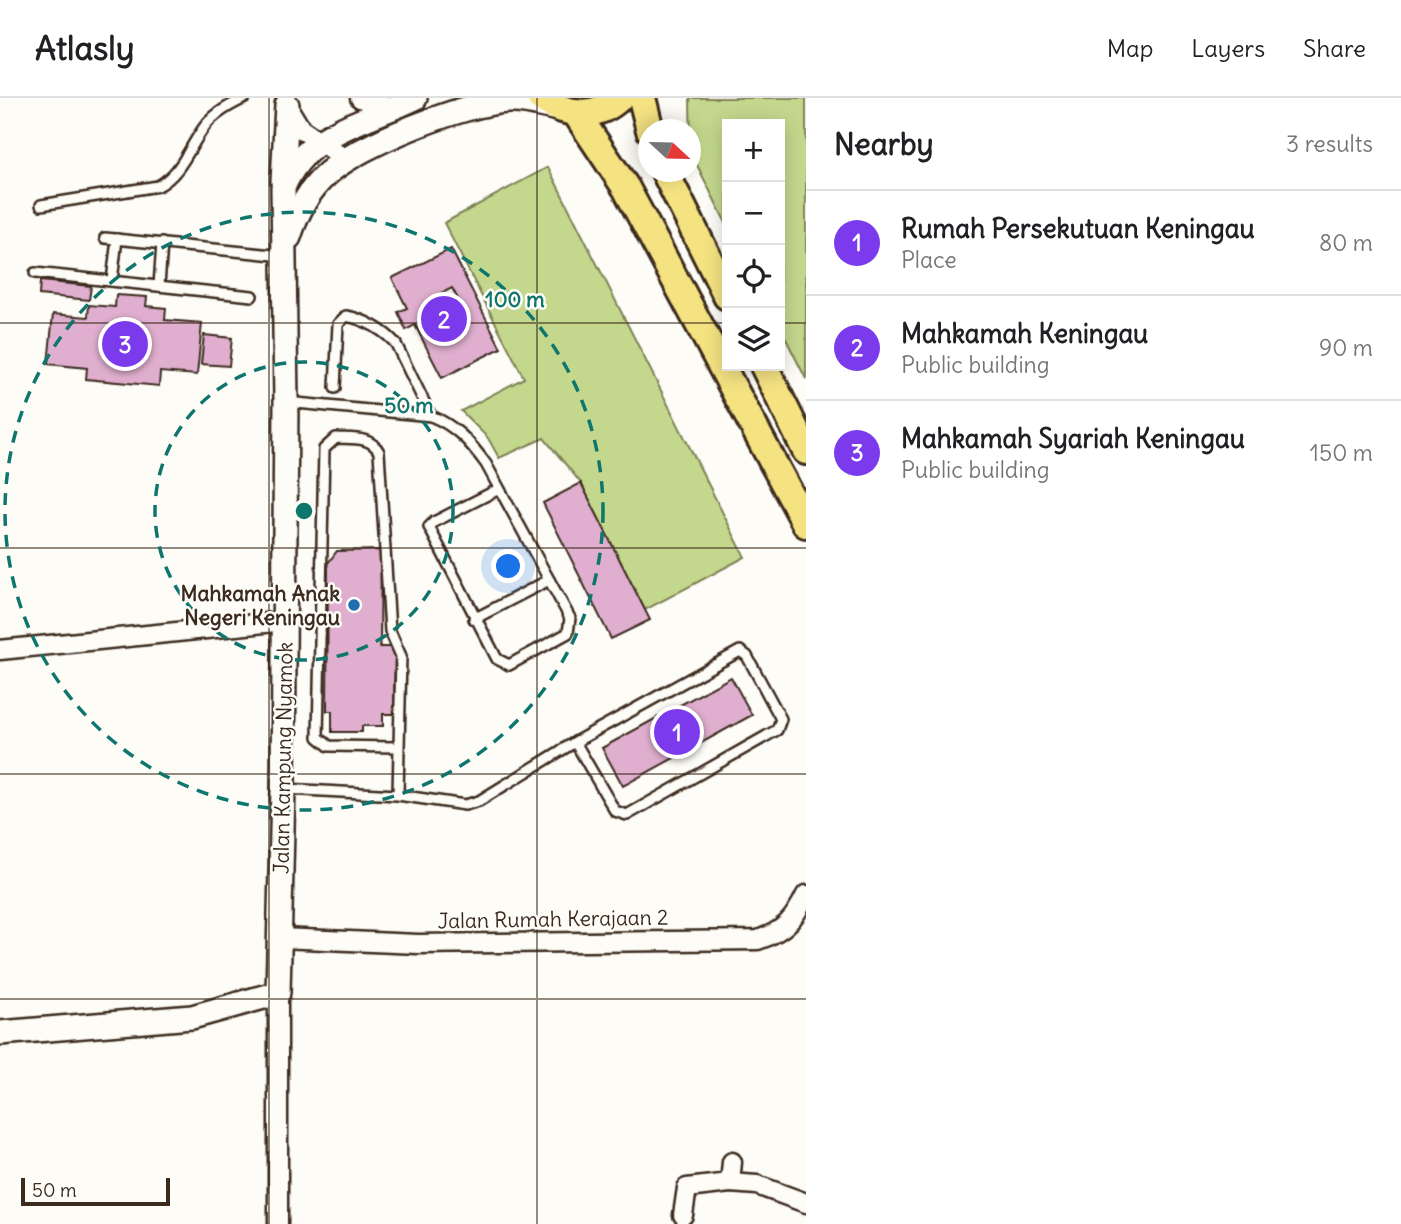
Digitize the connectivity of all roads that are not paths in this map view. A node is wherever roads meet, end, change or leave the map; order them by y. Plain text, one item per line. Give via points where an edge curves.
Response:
1 (245, 98) edge
2 (363, 98) edge
3 (415, 98) edge
4 (619, 98) edge
5 (642, 98) edge
6 (285, 101) edge
7 (558, 107) edge
8 (394, 108) junction
9 (647, 119) edge
10 (317, 142) junction
11 (348, 161) junction
12 (670, 182) edge
13 (283, 188) junction
14 (41, 205) dead end
15 (105, 238) dead end
16 (117, 239) junction
17 (162, 243) junction
18 (285, 253) junction
19 (35, 273) dead end
20 (112, 281) junction
21 (159, 286) junction
22 (722, 286) edge
23 (252, 296) dead end
24 (766, 371) edge
25 (335, 388) dead end
26 (286, 402) junction
27 (431, 416) junction
28 (806, 451) edge
29 (499, 489) junction
30 (806, 524) edge
31 (549, 580) junction
32 (474, 619) junction
33 (285, 621) junction
34 (0, 650) edge
35 (575, 742) junction
36 (397, 747) junction
37 (283, 789) junction
38 (398, 796) junction
39 (806, 895) edge
40 (280, 938) junction
41 (278, 993) junction
42 (0, 1033) edge
43 (732, 1163) dead end
44 (730, 1184) junction
45 (806, 1203) edge
46 (683, 1215) dead end
47 (278, 1224) edge

1 - 14 lane via 207,123 171,179 158,186
2 - 8 street
3 - 8 street
4 - 7 main road via 596,112
5 - 9 main road
6 - 10 street via 301,129
6 - 13 street, Jalan Kampung Nyamok
7 - 11 street, Jalan Kampung Nyamok via 521,101 479,105 402,133
7 - 30 main road via 626,188
8 - 10 street
10 - 11 street
10 - 13 street via 293,165
11 - 18 street, Jalan Kampung Nyamok via 328,173 303,202
12 - 22 main road
13 - 18 street, Jalan Kampung Nyamok
15 - 16 lane
16 - 17 lane
16 - 20 lane
17 - 18 lane
17 - 21 lane
18 - 26 street, Jalan Kampung Nyamok
19 - 20 lane
20 - 21 lane
21 - 23 lane
24 - 28 main road
25 - 27 lane via 338,324 346,316 355,317 396,344
26 - 27 lane
26 - 33 street, Jalan Kampung Nyamok
27 - 29 lane via 470,441
29 - 31 lane
29 - 32 lane via 429,527
31 - 32 lane
31 - 32 lane via 570,618 568,633 509,665 497,659
33 - 34 street
33 - 37 street, Jalan Kampung Nyamok
35 - 35 lane via 615,811 627,815 777,730 781,719 740,651
35 - 38 lane via 465,805
36 - 36 lane via 401,656 390,631 379,452 367,440 336,438 324,449 318,737 329,746
36 - 38 lane
37 - 38 lane
37 - 40 street, Jalan Kampung Nyamok
39 - 40 street, Jalan Rumah Kerajaan 2 via 790,923 758,940 418,944
40 - 41 street, Jalan Kampung Nyamok
41 - 42 street via 192,1017
41 - 47 street, Jalan Kampung Nyamok
43 - 44 street
44 - 45 street via 757,1185
44 - 46 street via 687,1188

